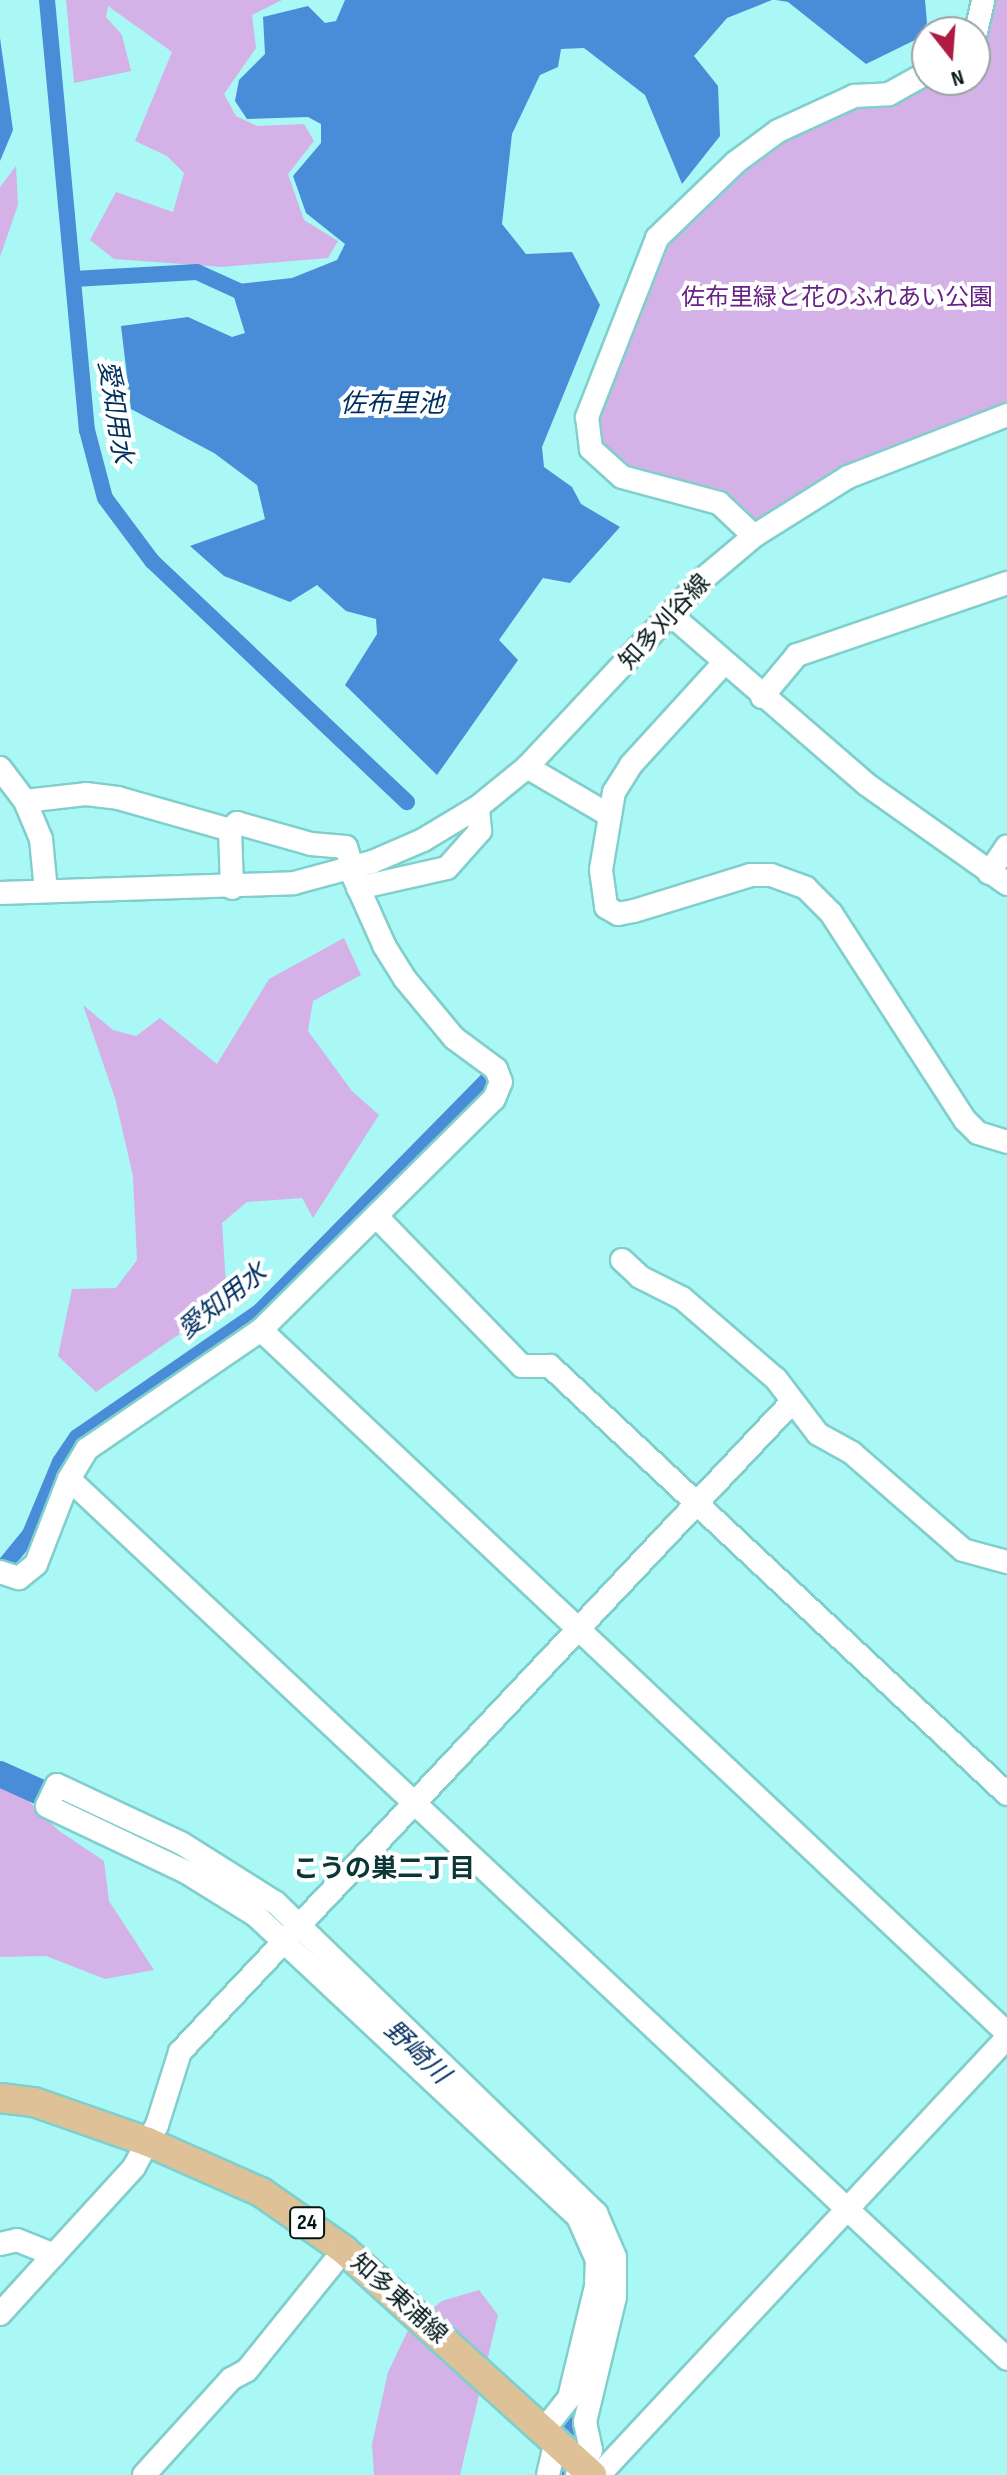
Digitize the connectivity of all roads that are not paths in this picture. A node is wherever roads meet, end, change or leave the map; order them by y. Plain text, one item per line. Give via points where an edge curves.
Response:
1 (911, 81) edge
2 (1007, 415) edge
3 (754, 536) junction
4 (1007, 583) edge
5 (670, 614) junction
6 (724, 663) junction
7 (762, 697) junction
8 (527, 767) junction
9 (0, 768) edge
10 (25, 801) junction
11 (478, 807) junction
12 (607, 814) junction
13 (230, 830) junction
14 (1007, 846) edge
15 (352, 871) junction
16 (998, 878) edge
17 (232, 888) junction
18 (46, 891) junction
19 (0, 893) edge
20 (1007, 1142) edge
21 (376, 1216) junction
22 (622, 1260) dead end
23 (261, 1330) junction
24 (792, 1402) junction
25 (69, 1479) junction
26 (696, 1502) junction
27 (1007, 1562) edge
28 (0, 1572) edge
29 (575, 1628) junction
30 (1007, 1794) edge
31 (414, 1802) junction
32 (293, 1932) junction
33 (1007, 2036) edge
34 (0, 2098) edge
35 (148, 2142) junction
36 (847, 2208) junction
37 (0, 2244) edge
38 (344, 2250) junction
39 (54, 2255) junction
40 (0, 2314) edge
41 (1007, 2359) edge
42 (572, 2458) edge
43 (144, 2475) edge
44 (548, 2475) edge

1 - 3 street via 878,98 854,96 767,137 657,238 587,417 591,449 622,477 719,503
2 - 3 street, 知多刈谷線 via 848,477
3 - 5 street, 知多刈谷線
4 - 7 street via 797,655
5 - 6 street
5 - 8 street, 知多刈谷線
6 - 7 street
6 - 12 street via 631,765
7 - 16 street via 866,784
8 - 11 street, 知多刈谷線
8 - 12 street
9 - 10 street
10 - 13 street via 86,794 118,798
10 - 18 street via 41,839
11 - 15 street, 知多刈谷線 via 423,840
11 - 15 street via 480,831 447,868
12 - 20 street via 601,870 606,907 618,914 634,911 751,875 771,875 806,888 831,913 965,1120 978,1133
13 - 15 street via 237,823 311,844 346,847
13 - 17 street
14 - 16 street
15 - 17 street
15 - 21 street via 405,979 454,1038 496,1069 501,1082 494,1099
17 - 18 street
18 - 19 street
21 - 23 street
21 - 26 street via 522,1366 550,1366
22 - 24 street via 640,1277 682,1298 776,1379
23 - 25 street via 98,1439
23 - 29 street
24 - 26 street
24 - 27 street via 818,1434 852,1453 963,1550
25 - 28 street via 36,1564 19,1578
25 - 31 street
26 - 29 street
26 - 30 street
29 - 31 street
29 - 33 street
31 - 32 street
31 - 36 street
32 - 32 street via 227,1868 57,1785 47,1806
32 - 35 street via 180,2052
32 - 42 street via 586,2230 597,2260 596,2286 569,2398
32 - 42 street via 567,2180 608,2233 615,2257 615,2297 585,2422 591,2450
33 - 36 street
34 - 35 main road, 知多東浦線 / 24 via 34,2102
35 - 38 main road, 知多東浦線 / 24 via 261,2192
35 - 39 street via 134,2167
36 - 41 street
36 - 42 street
37 - 39 street via 17,2240
38 - 42 main road, 知多東浦線 / 24
38 - 43 street via 247,2370 231,2379
39 - 40 street
42 - 44 street

